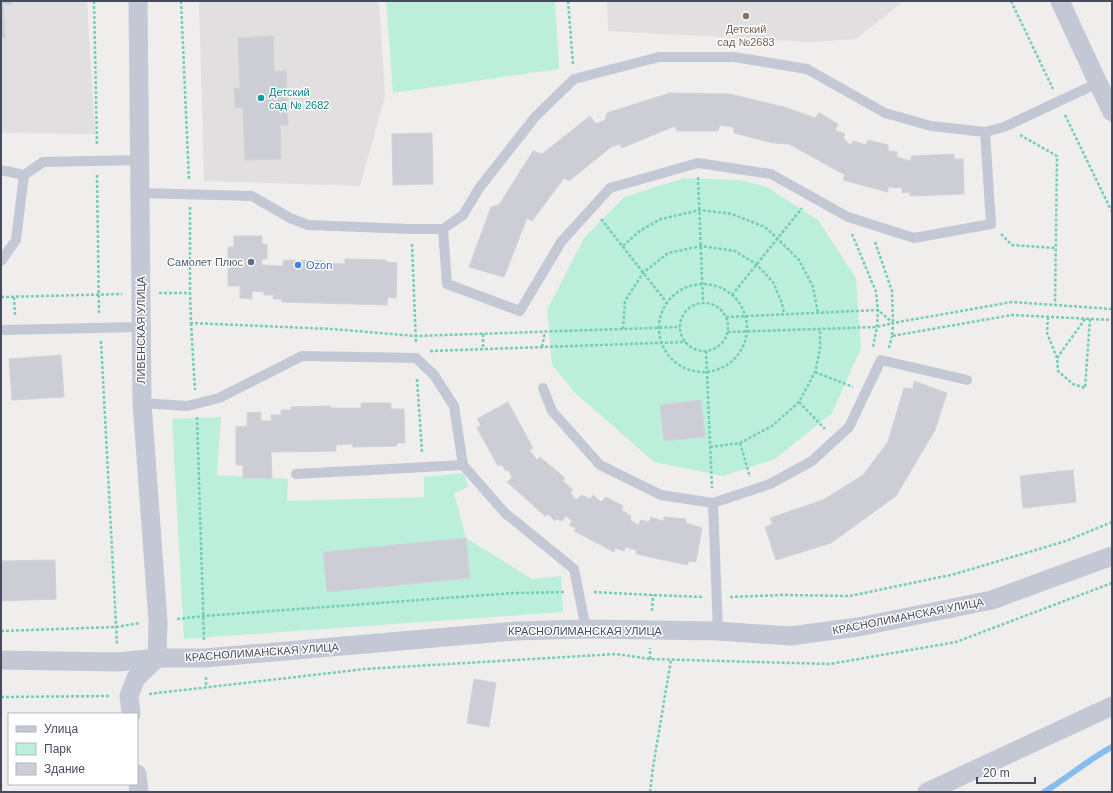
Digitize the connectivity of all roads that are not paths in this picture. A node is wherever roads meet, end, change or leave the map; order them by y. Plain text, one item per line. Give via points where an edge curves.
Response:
1 (138, 1) edge
2 (1060, 1) edge
3 (1098, 83) junction
4 (1112, 112) edge
5 (986, 132) junction
6 (139, 160) junction
7 (1, 170) edge
8 (24, 174) junction
9 (140, 193) junction
10 (443, 229) junction
11 (1, 261) edge
12 (141, 327) junction
13 (1, 330) edge
14 (967, 380) dead end
15 (543, 388) dead end
16 (142, 403) junction
17 (463, 464) junction
18 (296, 474) dead end
19 (713, 503) junction
20 (1112, 556) edge
21 (586, 629) junction
22 (718, 632) junction
23 (156, 658) junction
24 (1, 660) edge
25 (130, 705) edge
26 (1112, 706) edge
27 (927, 792) edge

1 - 6 street, ЛИВЕНСКАЯ УЛИЦА
2 - 3 street
3 - 4 street
3 - 5 lane via 1004,127
5 - 10 lane via 931,126 886,113 807,69 734,57 659,57 574,79 535,117 480,187 463,215
5 - 10 lane via 991,224 914,238 848,217 771,174 698,163 610,188 561,242 520,311 447,284
6 - 8 lane via 43,162
6 - 9 street, ЛИВЕНСКАЯ УЛИЦА
7 - 8 lane
8 - 11 lane via 16,240
9 - 10 lane via 252,196 290,218 308,225
9 - 12 street, ЛИВЕНСКАЯ УЛИЦА
12 - 13 lane
12 - 16 street, ЛИВЕНСКАЯ УЛИЦА
14 - 19 lane via 881,360 849,427 812,461 770,484
15 - 19 lane via 552,411 600,465 661,495
16 - 17 lane via 187,406 219,398 302,356 416,358 434,375 454,406
16 - 23 street, ЛИВЕНСКАЯ УЛИЦА via 158,621
17 - 18 lane
17 - 21 lane via 505,513 574,569
19 - 22 lane
20 - 22 street, КРАСНОЛИМАНСКАЯ УЛИЦА via 992,600 858,627 790,636
21 - 22 street, КРАСНОЛИМАНСКАЯ УЛИЦА
21 - 23 street, КРАСНОЛИМАНСКАЯ УЛИЦА via 516,631 205,658
23 - 24 street, КРАСНОЛИМАНСКАЯ УЛИЦА via 118,662
23 - 25 street via 136,678
26 - 27 street

